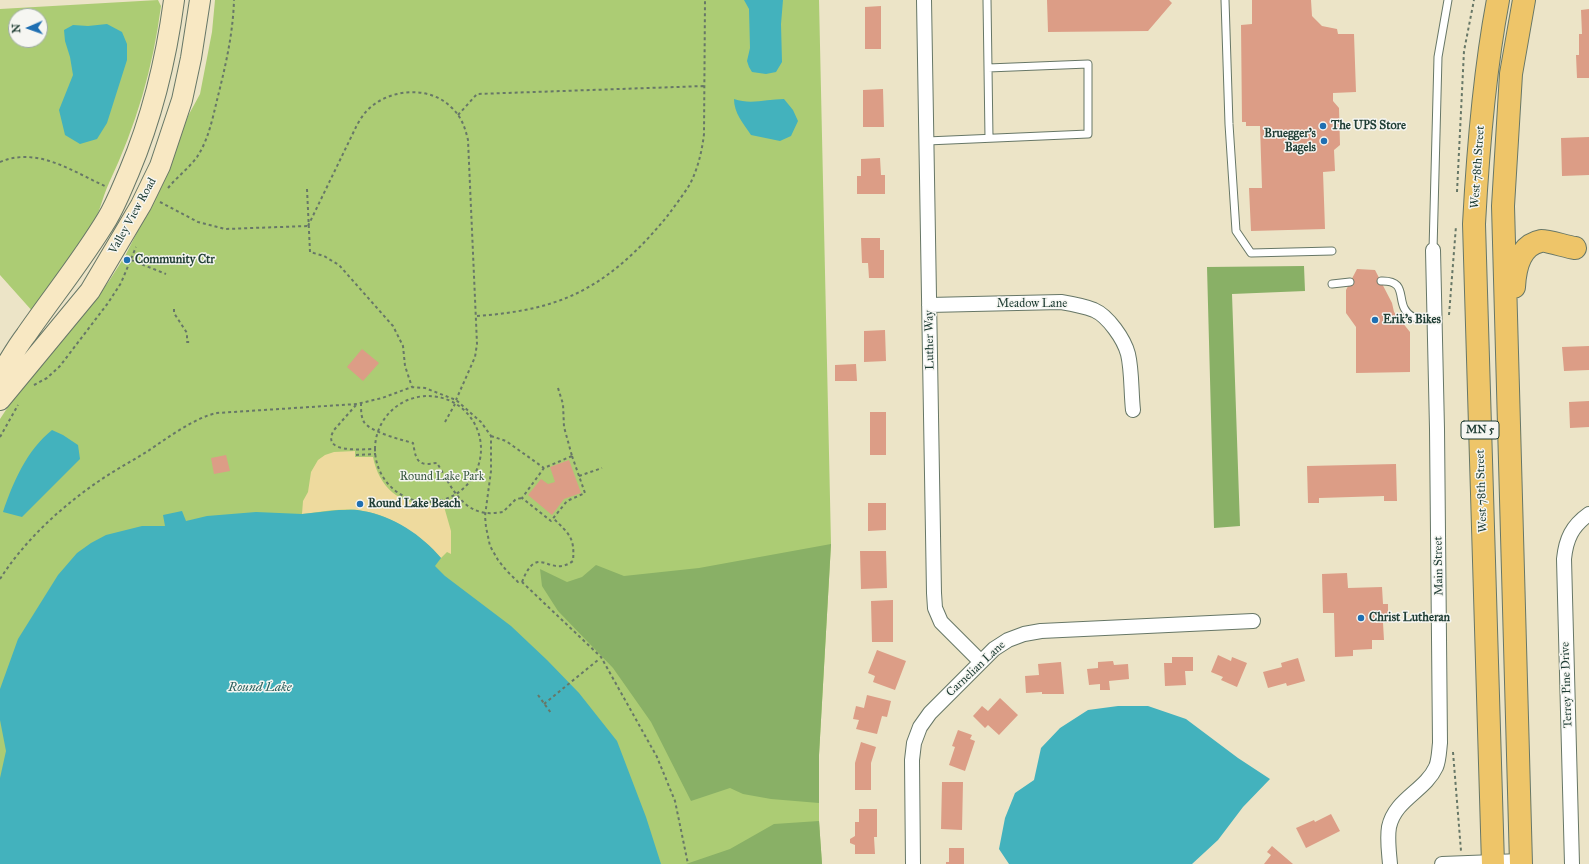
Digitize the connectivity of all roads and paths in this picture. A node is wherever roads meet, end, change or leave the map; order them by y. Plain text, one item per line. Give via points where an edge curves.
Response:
1 (174, 0) edge
2 (200, 0) edge
3 (234, 0) edge
4 (705, 0) edge
5 (924, 0) edge
6 (987, 0) edge
7 (1225, 0) edge
8 (1448, 0) edge
9 (1474, 0) edge
10 (1486, 0) edge
11 (1498, 0) edge
12 (1524, 0) edge
13 (1536, 0) edge
14 (988, 68) junction
15 (705, 86) junction
16 (458, 115) junction
17 (989, 138) junction
18 (927, 141) junction
19 (1477, 153) junction
20 (0, 162) edge
21 (307, 189) dead end
22 (167, 190) dead end
23 (163, 196) dead end
24 (1457, 196) dead end
25 (160, 202) junction
26 (157, 206) dead end
27 (1503, 206) junction
28 (122, 216) junction
29 (1456, 219) dead end
30 (308, 226) junction
31 (1579, 248) dead end
32 (1433, 250) joint
33 (1332, 251) dead end
34 (131, 260) junction
35 (166, 274) dead end
36 (1381, 281) dead end
37 (1350, 282) dead end
38 (1332, 284) dead end
39 (929, 304) junction
40 (174, 309) dead end
41 (477, 316) junction
42 (1442, 317) junction
43 (190, 342) dead end
44 (0, 376) edge
45 (412, 387) junction
46 (29, 388) dead end
47 (558, 388) dead end
48 (21, 399) dead end
49 (0, 400) edge
50 (456, 400) junction
51 (361, 403) junction
52 (357, 404) junction
53 (455, 404) junction
54 (1133, 410) dead end
55 (445, 422) dead end
56 (378, 432) junction
57 (491, 436) junction
58 (0, 437) edge
59 (375, 449) junction
60 (376, 454) junction
61 (356, 455) dead end
62 (572, 456) junction
63 (544, 468) junction
64 (602, 468) dead end
65 (579, 476) junction
66 (1510, 493) junction
67 (456, 494) junction
68 (522, 498) junction
69 (486, 513) junction
70 (1589, 514) edge
71 (553, 518) junction
72 (0, 579) edge
73 (522, 582) junction
74 (1253, 621) dead end
75 (598, 660) dead end
76 (981, 662) junction
77 (538, 695) dead end
78 (544, 704) junction
79 (551, 713) dead end
80 (1453, 748) dead end
81 (1521, 862) edge
82 (1493, 863) edge
83 (688, 864) edge
84 (913, 864) edge
85 (1390, 864) edge
86 (1442, 864) edge
87 (1462, 864) edge
88 (1572, 864) edge

1 - 28 street, Valley View Road via 160,84 140,145
2 - 28 street, Valley View Road via 182,100 160,166
3 - 22 path via 226,63 205,142 197,157
4 - 15 path
5 - 18 street, Luther Way
6 - 14 lane
7 - 33 lane via 1236,231 1251,253
8 - 32 lane via 1438,57
9 - 24 path via 1464,51
10 - 19 main road via 1479,45
11 - 19 main road, West 78th Street / MN 5
12 - 27 main road, MN 5 via 1511,74
13 - 27 main road via 1529,35 1516,142
14 - 17 lane
14 - 17 lane via 1088,64 1088,134
15 - 16 path via 477,94
15 - 41 path via 702,152 690,183 660,225 634,253 615,270 580,292 561,300 513,313
16 - 30 path via 438,98 416,92 389,96 373,106 356,127
16 - 41 path via 468,140
17 - 18 lane
18 - 39 street, Luther Way
19 - 82 main road, West 78th Street / MN 5 via 1474,224
20 - 28 path via 22,157 45,159
21 - 30 path
23 - 25 path
25 - 26 path
25 - 30 path via 198,222 225,229
27 - 66 main road, MN 5
28 - 34 path
28 - 44 street, Valley View Road via 63,285 25,336
28 - 49 street, Valley View Road via 90,291
29 - 42 path
30 - 45 path via 310,252 324,256 339,265 393,326 403,346 405,366
31 - 66 main road via 1541,241 1525,250 1515,269 1518,435
32 - 42 street, Main Street
34 - 35 path
34 - 46 path via 117,290 60,366 47,378
36 - 42 lane via 1390,281 1397,286 1405,310 1414,317
37 - 38 lane
39 - 54 street, Meadow Lane via 1061,302 1096,311 1121,337 1128,354
39 - 76 street, Luther Way via 935,608 941,622
40 - 43 path via 187,333 187,342
41 - 50 path via 475,357
42 - 85 street, Main Street via 1437,421 1439,758 1436,768 1398,808 1393,817 1388,837
45 - 50 path via 425,388
45 - 51 path
47 - 62 path
48 - 58 path
50 - 57 path via 482,422
51 - 52 path
51 - 56 path via 363,421 369,428
52 - 59 path via 334,430 332,440 341,449
52 - 72 path via 217,413 207,416 99,481 76,499 32,538
53 - 55 path
53 - 56 path via 432,397 413,399 390,412
53 - 67 path via 475,425 480,448 476,471 468,484
56 - 59 path
56 - 67 path via 413,443 418,460 424,464 436,462
57 - 63 path via 506,441
57 - 69 path via 491,471
59 - 60 path
60 - 61 path
60 - 67 path via 384,479 395,491 406,497 433,502
62 - 63 path
62 - 65 path
63 - 68 path
64 - 65 path
65 - 71 path via 585,493 567,501
66 - 81 main road, MN 5
67 - 69 path via 473,509
68 - 69 path via 516,499 503,512
68 - 71 path via 551,521
69 - 73 path via 490,546 506,570 518,582
70 - 88 street, Terrey Pine Drive via 1571,531 1565,544 1564,559
71 - 73 path via 572,540 573,562 566,566 540,562 531,564
73 - 83 path via 601,657 657,756 675,801
74 - 76 street, Carnelian Lane via 1041,631 1008,640
75 - 78 path
76 - 84 street, Carnelian Lane via 930,713 920,727 914,743
77 - 78 path
78 - 79 path
80 - 87 path
81 - 82 street
82 - 87 street
86 - 87 street

